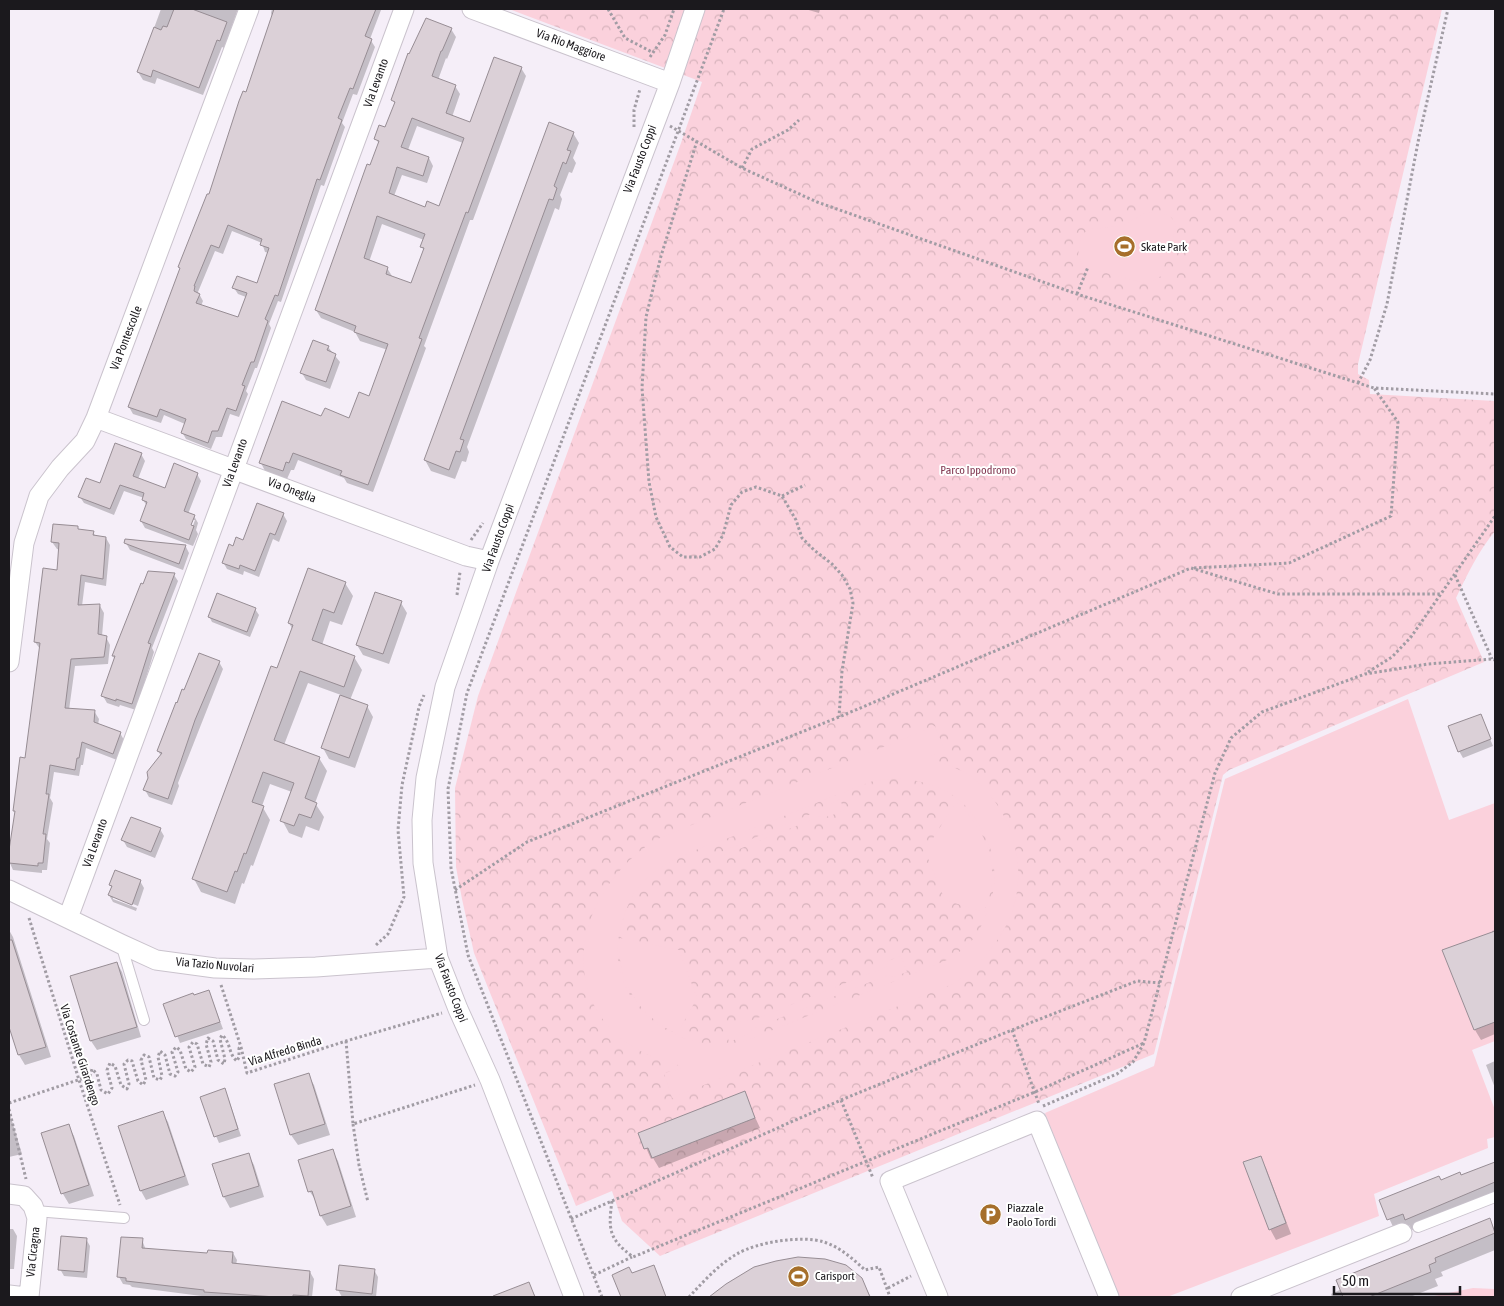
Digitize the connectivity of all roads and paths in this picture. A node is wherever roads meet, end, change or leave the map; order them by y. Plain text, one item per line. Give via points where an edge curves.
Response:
1 (249, 9) edge
2 (404, 9) edge
3 (472, 9) edge
4 (608, 9) edge
5 (696, 9) edge
6 (724, 9) edge
7 (1448, 9) edge
8 (652, 52) dead end
9 (670, 82) junction
10 (634, 110) dead end
11 (655, 119) junction
12 (800, 120) dead end
13 (679, 130) junction
14 (697, 141) junction
15 (742, 168) junction
16 (1088, 268) dead end
17 (1077, 294) junction
18 (1358, 383) junction
19 (1374, 388) junction
20 (1495, 394) edge
21 (96, 418) junction
22 (233, 468) junction
23 (805, 486) dead end
24 (782, 496) junction
25 (1495, 516) edge
26 (489, 561) junction
27 (1191, 568) junction
28 (1455, 574) junction
29 (1441, 594) junction
30 (1494, 659) edge
31 (9, 662) edge
32 (1365, 674) junction
33 (839, 718) junction
34 (455, 890) junction
35 (15, 893) edge
36 (68, 918) junction
37 (121, 944) junction
38 (438, 958) junction
39 (215, 968) junction
40 (1160, 983) junction
41 (458, 1009) junction
42 (144, 1020) dead end
43 (1012, 1030) junction
44 (346, 1041) junction
45 (1144, 1043) junction
46 (241, 1047) junction
47 (79, 1080) junction
48 (490, 1080) junction
49 (1035, 1092) junction
50 (9, 1103) edge
51 (9, 1110) edge
52 (353, 1124) junction
53 (26, 1180) dead end
54 (9, 1194) edge
55 (1495, 1197) edge
56 (612, 1201) junction
57 (368, 1202) dead end
58 (34, 1209) junction
59 (124, 1218) joint
60 (570, 1219) junction
61 (1409, 1230) joint
62 (633, 1257) junction
63 (594, 1274) junction
64 (914, 1275) dead end
65 (888, 1288) junction
66 (9, 1295) edge
67 (27, 1297) edge
68 (574, 1297) edge
69 (602, 1297) edge
70 (688, 1297) edge
71 (890, 1297) edge
72 (938, 1297) edge
73 (1109, 1297) edge
74 (1241, 1297) edge

1 - 21 street, Via Pontescolle
2 - 22 street, Via Levanto
3 - 9 street, Via Rio Maggiore
4 - 8 path via 625,38
5 - 9 street, Via Fausto Coppi
6 - 13 path
7 - 18 path via 1387,304 1370,360
9 - 11 street, Via Fausto Coppi
10 - 11 path
11 - 13 path
11 - 26 street, Via Fausto Coppi
12 - 15 path via 752,149
13 - 14 path
13 - 34 path via 467,692 448,789
14 - 15 path
14 - 24 path via 661,256 646,317 642,388 649,482 656,517 670,547 683,558 700,557 715,549 723,535 731,505 742,492 756,487
15 - 17 path via 817,202
16 - 17 path
17 - 18 path
18 - 19 path
19 - 20 path
19 - 27 path via 1398,422 1391,516 1288,563
21 - 22 street, Via Oneglia
21 - 31 street, Via Pontescolle via 85,442 39,496 24,543
22 - 26 street, Via Oneglia via 466,556
22 - 36 street, Via Levanto
23 - 24 path
24 - 33 path via 802,538 842,575 852,596
25 - 28 path
26 - 38 street, Via Fausto Coppi via 445,687 426,778 422,820 423,863
27 - 29 path via 1278,594
27 - 33 path
28 - 29 path
28 - 30 path
29 - 32 path via 1411,637 1392,657
30 - 32 path via 1428,664
32 - 40 path via 1262,712 1232,738 1214,773
33 - 34 path via 526,842
34 - 60 path via 468,955
35 - 36 street, Via Tazio Nuvolari
35 - 47 path, Via Costante Girardengo
36 - 37 street, Via Tazio Nuvolari
37 - 39 street, Via Tazio Nuvolari via 156,960
37 - 42 lane
38 - 39 street, Via Tazio Nuvolari via 316,967
38 - 41 street, Via Fausto Coppi
39 - 46 path
40 - 43 path via 1137,982
40 - 45 path
41 - 44 path
41 - 48 street, Via Fausto Coppi
43 - 49 path
43 - 56 path via 841,1100
44 - 46 path, Via Alfredo Binda via 247,1073
44 - 52 path
45 - 49 path
45 - 49 path via 1133,1062 1118,1074 1041,1107
46 - 47 path, Via Alfredo Binda via 237,1061 232,1057 227,1038 222,1035 224,1064 218,1060 213,1041 208,1038 209,1068 203,1064 198,1044 193,1042 189,1047 195,1067 191,1072 186,1069 176,1047 172,1052 178,1072 175,1076 170,1074 165,1055 160,1052 160,1080 154,1078 149,1057 144,1055 141,1060 146,1080 143,1085 138,1082 132,1061 128,1060 124,1064 129,1084 127,1089 121,1085 115,1066 110,1063 107,1070 112,1088 108,1094 101,1090 97,1074 92,1069 90,1076
47 - 50 path, Via Alfredo Binda
47 - 59 path, Via Costante Girardengo
48 - 52 path
48 - 68 street, Via Fausto Coppi
49 - 62 path
51 - 53 path
52 - 57 path
54 - 58 street via 24,1196
55 - 61 lane
56 - 60 path
56 - 62 path via 611,1232 618,1246
58 - 59 lane
58 - 67 street, Via Cicagna via 37,1218
60 - 63 path
61 - 74 street
62 - 63 path
63 - 69 path
64 - 65 path
65 - 70 path via 879,1267 865,1270 848,1255 823,1242 792,1239 738,1253
65 - 71 path
66 - 67 street
72 - 73 street via 890,1181 1037,1121

